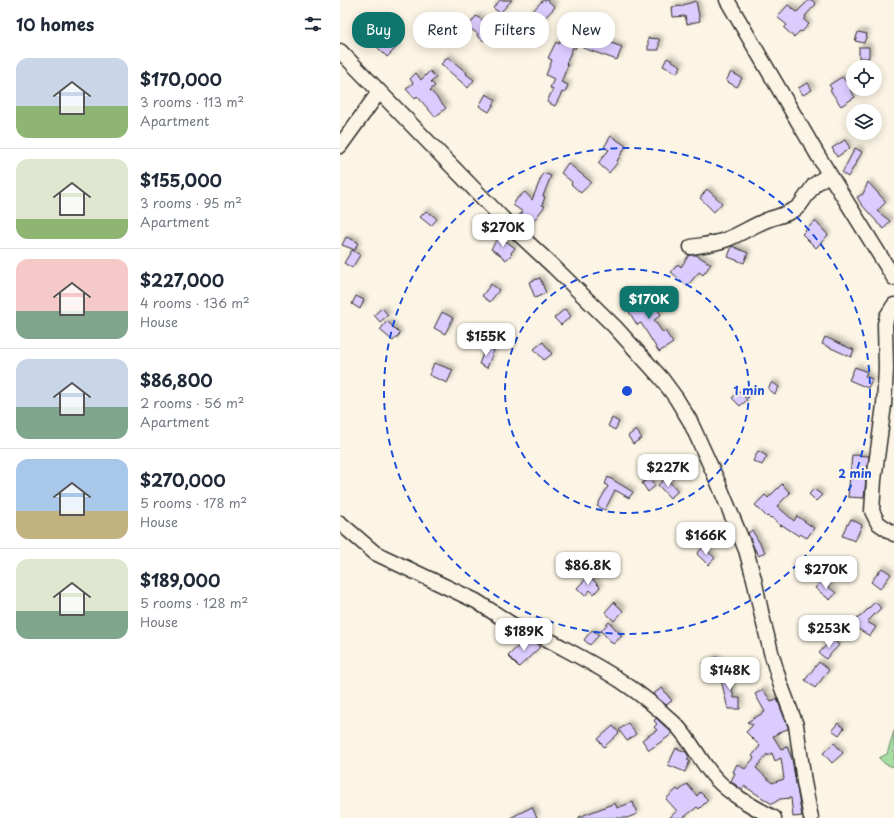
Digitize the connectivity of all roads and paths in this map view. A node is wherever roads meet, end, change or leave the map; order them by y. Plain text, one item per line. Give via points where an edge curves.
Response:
1 (727, 0) edge
2 (340, 51) edge
3 (379, 92) junction
4 (340, 146) edge
5 (829, 174) junction
6 (691, 247) dead end
7 (894, 278) edge
8 (894, 305) edge
9 (340, 522) edge
10 (894, 534) edge
11 (774, 818) edge
12 (811, 818) edge

1 - 5 street
2 - 3 street
3 - 4 street
3 - 12 street via 509,225 615,327 662,379 687,415 746,550 771,652 796,726
5 - 6 street via 814,185 800,206 791,211 725,240
5 - 7 street
8 - 10 street via 885,324 884,405 872,511 878,523
9 - 11 street via 375,553 476,601 510,624 536,633 622,682 682,732 717,780 734,794

